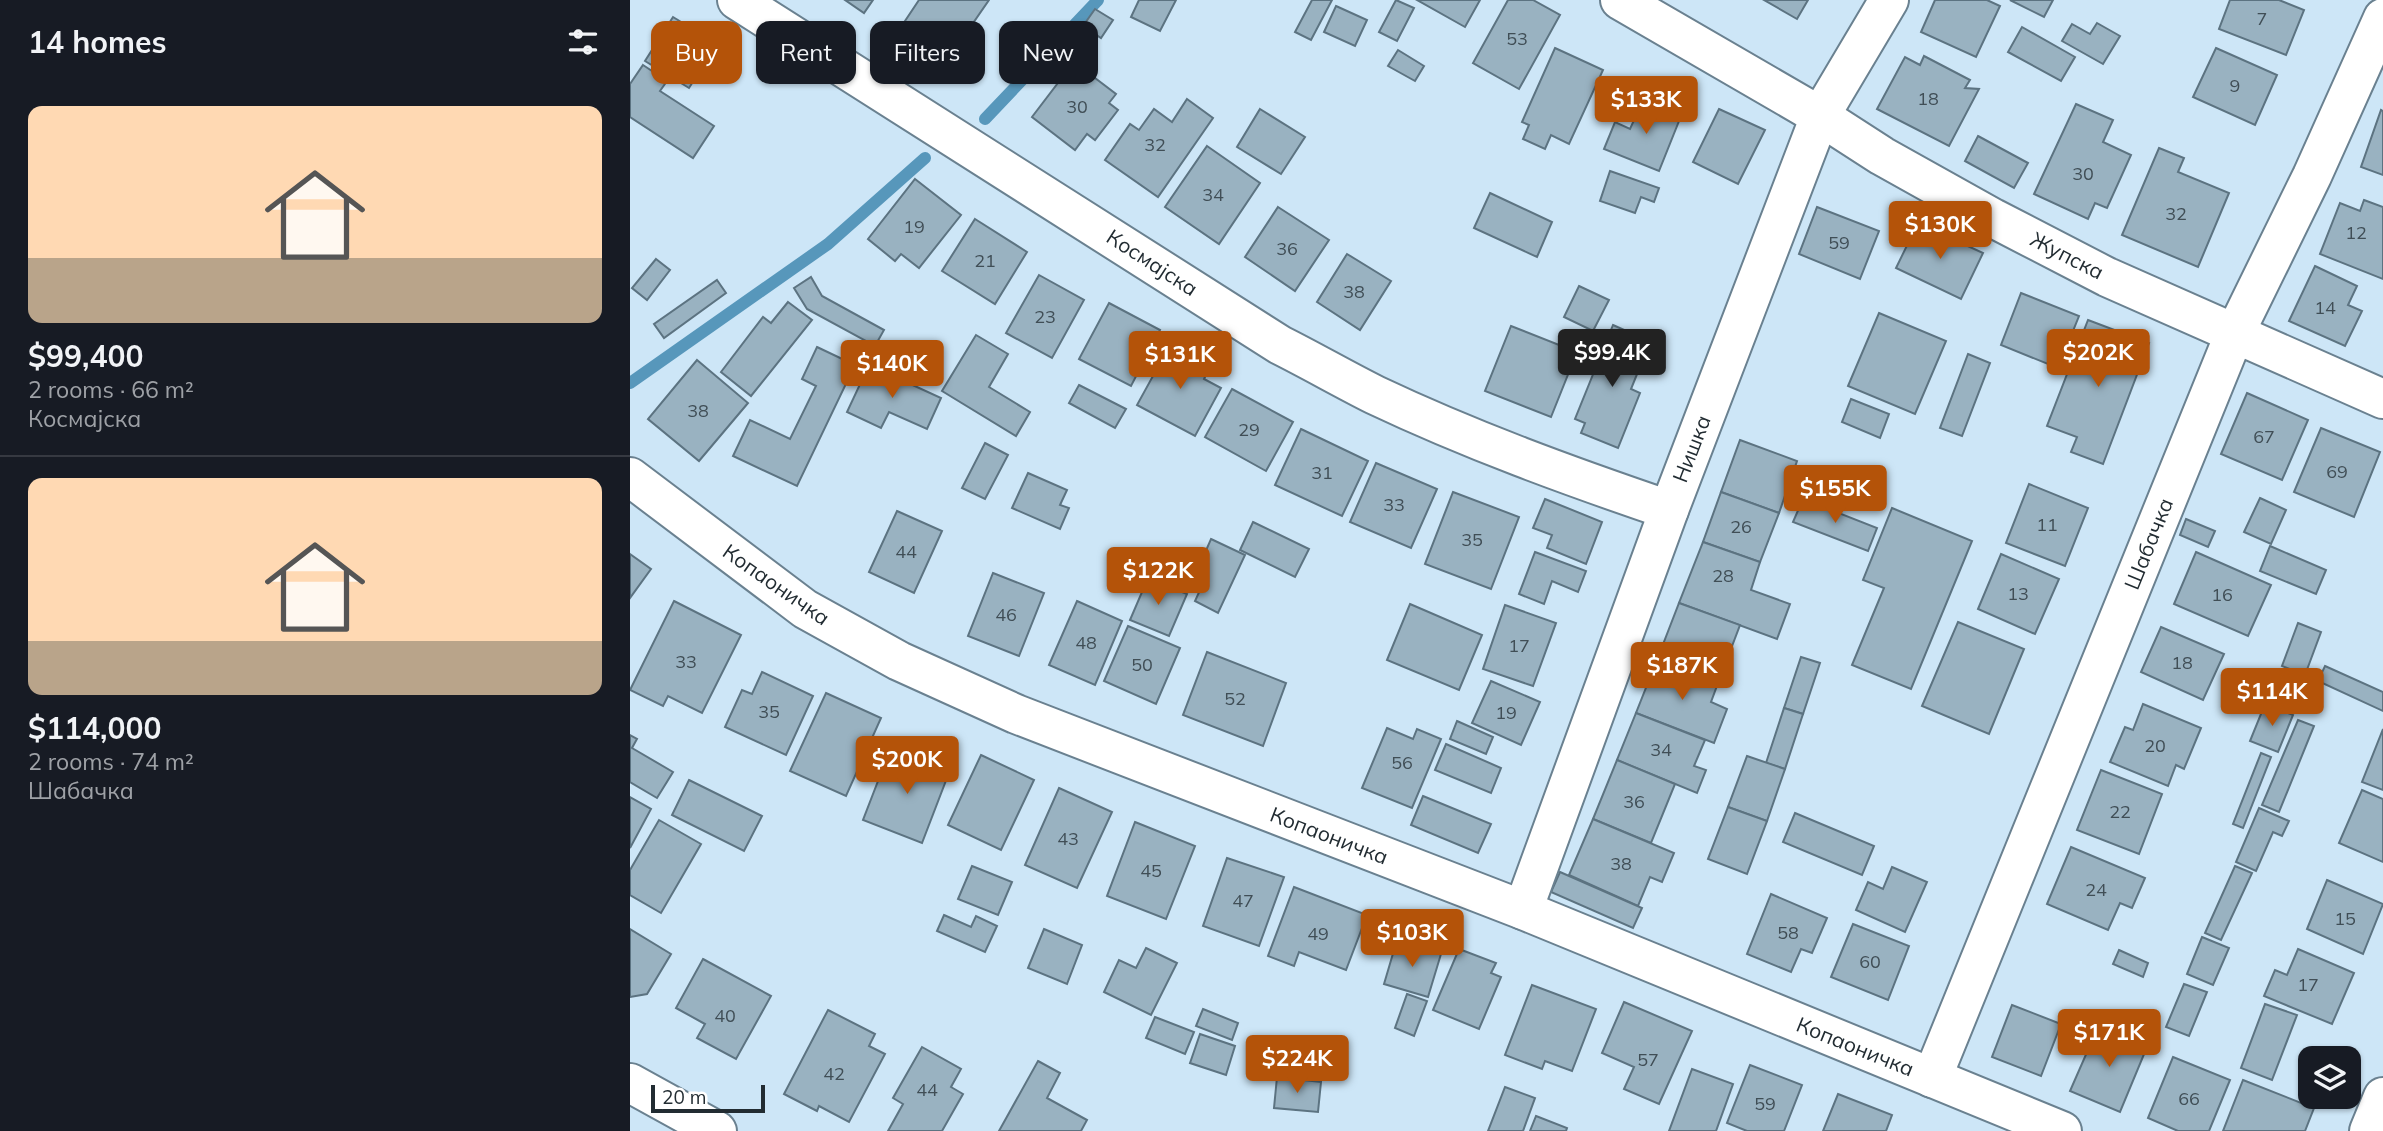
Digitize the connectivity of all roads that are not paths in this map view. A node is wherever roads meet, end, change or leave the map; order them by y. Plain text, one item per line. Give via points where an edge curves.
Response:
1 (737, 0) edge
2 (1620, 0) edge
3 (1889, 0) edge
4 (2383, 18) edge
5 (1820, 116) junction
6 (2234, 335) junction
7 (2383, 399) edge
8 (630, 477) edge
9 (1669, 510) junction
10 (1522, 910) junction
11 (1932, 1078) junction
12 (630, 1083) edge
13 (2383, 1097) edge
14 (717, 1131) edge
15 (2062, 1131) edge
16 (2369, 1131) edge

1 - 9 street, Космајска via 1280,345 1374,394 1460,431
2 - 5 street, Жупска
3 - 5 street, Нишка
4 - 6 street, Шабачка
5 - 6 street, Жупска via 1993,218
5 - 9 street, Нишка
6 - 7 street, Жупска
6 - 11 street, Шабачка
8 - 10 street, Копаоничка via 805,610 899,661 1016,715
9 - 10 street, Нишка
10 - 11 street, Копаоничка
11 - 15 street, Копаоничка
12 - 14 street
13 - 16 street

